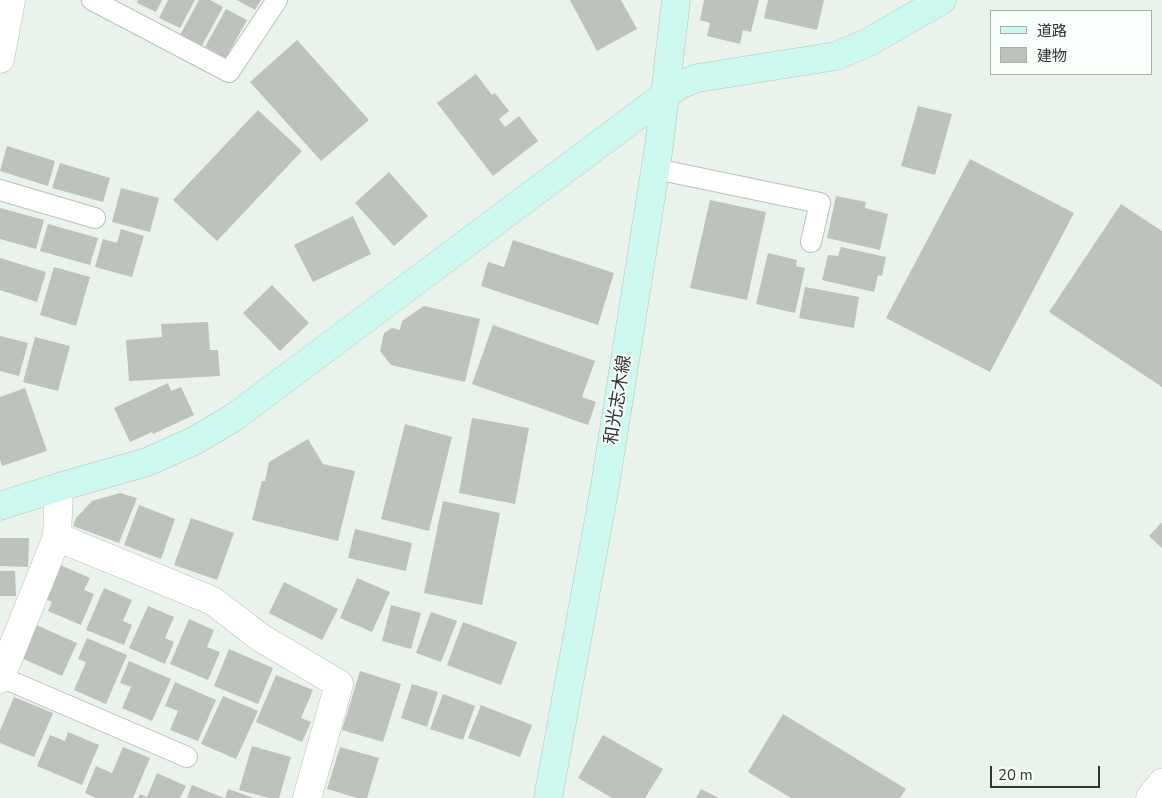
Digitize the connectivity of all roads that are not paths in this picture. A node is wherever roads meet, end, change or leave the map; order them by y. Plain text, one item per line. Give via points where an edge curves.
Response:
1 (11, 0) edge
2 (92, 0) edge
3 (277, 0) edge
4 (676, 0) edge
5 (942, 0) edge
6 (0, 59) edge
7 (666, 94) junction
8 (656, 169) junction
9 (0, 190) edge
10 (95, 218) dead end
11 (811, 242) dead end
12 (59, 487) junction
13 (0, 506) edge
14 (57, 537) junction
15 (0, 678) edge
16 (187, 758) dead end
17 (1162, 783) edge
18 (307, 798) edge
19 (548, 798) edge
20 (1150, 798) edge

1 - 6 street
2 - 3 lane via 229,72
4 - 7 street, 和光志木線
5 - 7 street via 867,43 836,56 698,78
7 - 8 street, 和光志木線
7 - 12 street via 234,418 147,462
8 - 11 lane via 820,203
8 - 19 street, 和光志木線 via 605,486
9 - 10 lane
12 - 13 street
12 - 14 street
14 - 15 street
14 - 18 street via 213,600 261,638 339,684
15 - 16 lane
17 - 20 street

